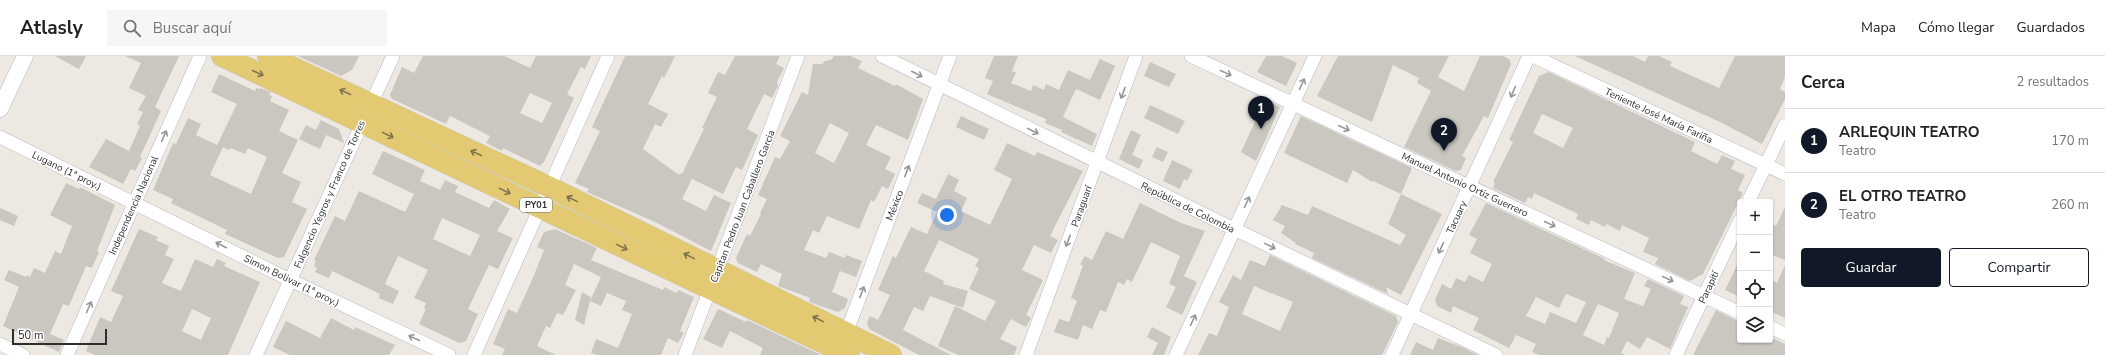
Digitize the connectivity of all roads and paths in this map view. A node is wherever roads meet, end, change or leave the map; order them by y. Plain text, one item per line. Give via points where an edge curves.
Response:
1 (25, 56) edge
2 (200, 56) edge
3 (222, 56) edge
4 (268, 56) edge
5 (393, 56) edge
6 (608, 56) edge
7 (798, 56) edge
8 (882, 56) edge
9 (950, 56) edge
10 (1136, 56) edge
11 (1191, 56) edge
12 (1315, 56) edge
13 (1529, 56) edge
14 (1533, 56) edge
15 (939, 85) junction
16 (1293, 104) junction
17 (0, 109) edge
18 (366, 113) junction
19 (1785, 125) edge
20 (0, 137) edge
21 (1097, 162) junction
22 (1766, 165) junction
23 (1785, 174) edge
24 (1470, 186) junction
25 (549, 187) junction
26 (1749, 199) edge
27 (135, 202) junction
28 (540, 208) junction
29 (1737, 226) edge
30 (1234, 229) junction
31 (717, 270) junction
32 (290, 280) junction
33 (710, 289) junction
34 (1704, 296) junction
35 (1737, 312) edge
36 (1411, 314) junction
37 (1773, 328) edge
38 (1785, 334) edge
39 (0, 344) edge
40 (843, 348) edge
41 (23, 355) edge
42 (67, 355) edge
43 (256, 355) edge
44 (449, 355) edge
45 (474, 355) edge
46 (685, 355) edge
47 (891, 355) edge
48 (1026, 355) edge
49 (1176, 355) edge
50 (1392, 355) edge
51 (1496, 355) edge
52 (1676, 355) edge

1 - 17 street
27 -> 2 street, Independencia Nacional
3 -> 18 main road, PY01
18 -> 4 main road, PY01
5 - 18 street, Fulgencio Yegros y Franco de Torres
6 - 25 street
7 - 31 street, Capitan Pedro Juan Caballero Garcia
8 -> 15 street, República de Colombia
9 - 15 street, México
10 -> 21 street, Paraguarí
11 -> 16 street, Manuel Antonio Ortiz Guerrero
16 -> 12 street
13 -> 24 street, Tacuary
14 - 22 street, Teniente José María Fariña
15 -> 21 street, República de Colombia
40 -> 15 street, México
16 -> 24 street, Manuel Antonio Ortiz Guerrero
30 -> 16 street
25 -> 18 main road, PY01
18 -> 28 main road, PY01
18 - 32 street, Fulgencio Yegros y Franco de Torres
19 - 22 street
20 - 27 street, Lugano (1ª proy.)
21 - 30 street, República de Colombia
21 -> 48 street, Paraguarí
22 - 23 street, Teniente José María Fariña
22 - 26 street
24 -> 34 street, Manuel Antonio Ortiz Guerrero
24 -> 36 street, Tacuary
25 - 28 street
31 -> 25 main road, PY01
32 -> 27 street, Simon Bolivar (1ª proy.)
42 -> 27 street, Independencia Nacional
28 -> 33 main road, PY01
28 - 45 street
29 - 34 street, Parapití
30 -> 36 street, República de Colombia
49 -> 30 street
31 - 33 street, Capitan Pedro Juan Caballero Garcia
40 -> 31 main road, PY01
32 - 43 street, Fulgencio Yegros y Franco de Torres
44 -> 32 street, Simon Bolivar (1ª proy.)
33 - 40 main road, PY01
33 - 46 street, Capitan Pedro Juan Caballero Garcia
34 - 35 street, Manuel Antonio Ortiz Guerrero
34 - 52 street, Parapití
36 - 50 street, Tacuary
36 - 51 street, República de Colombia
37 - 38 street
39 - 41 street
40 - 47 main road, PY01

